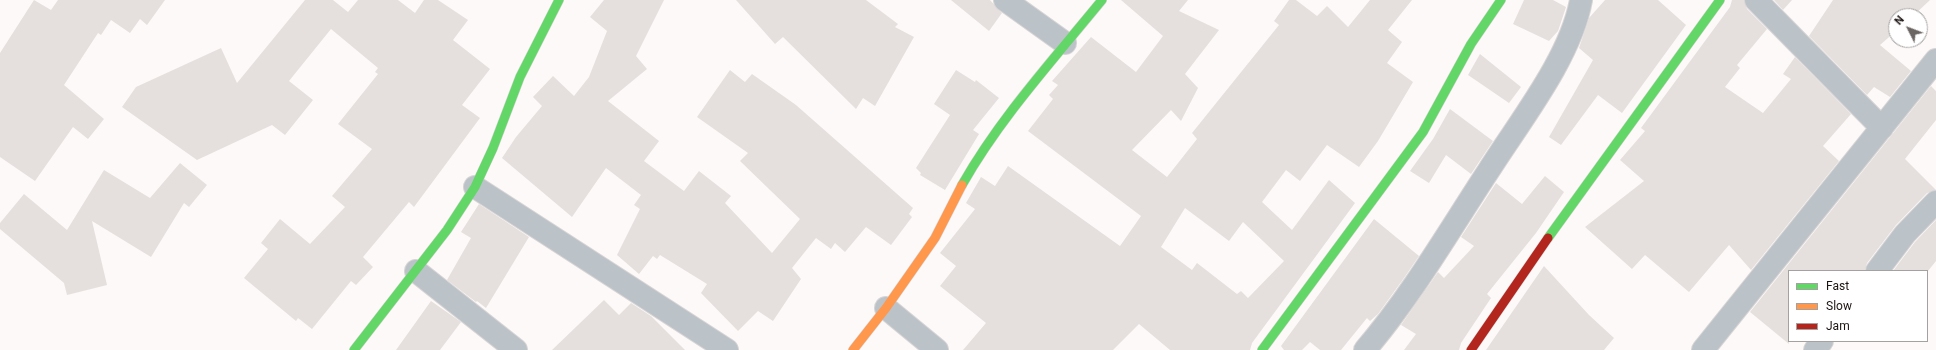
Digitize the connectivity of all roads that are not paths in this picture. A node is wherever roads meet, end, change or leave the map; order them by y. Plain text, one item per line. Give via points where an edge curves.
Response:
1 (559, 0) edge
2 (1005, 0) edge
3 (1102, 0) edge
4 (1501, 0) edge
5 (1581, 0) edge
6 (1720, 0) edge
7 (1756, 0) edge
8 (1066, 44) junction
9 (1936, 60) edge
10 (1882, 128) junction
11 (475, 187) junction
12 (1936, 202) edge
13 (1877, 270) edge
14 (416, 271) junction
15 (886, 308) junction
16 (1821, 342) edge
17 (1367, 349) edge
18 (354, 350) edge
19 (516, 350) edge
20 (727, 350) edge
21 (853, 350) edge
22 (937, 350) edge
23 (1262, 350) edge
24 (1471, 350) edge
25 (1703, 350) edge
26 (1815, 350) edge

1 - 11 street via 520,77
2 - 8 street
3 - 8 street
4 - 23 street via 1471,44 1423,132
5 - 17 street via 1570,36 1551,74 1435,253
6 - 24 street via 1578,194
7 - 10 street
8 - 15 street via 1004,119 977,158 935,238
9 - 10 street
10 - 25 street
11 - 14 street via 448,230
11 - 20 street
12 - 13 street via 1905,234
14 - 18 street
14 - 19 street
15 - 21 street
15 - 22 street
16 - 26 street

